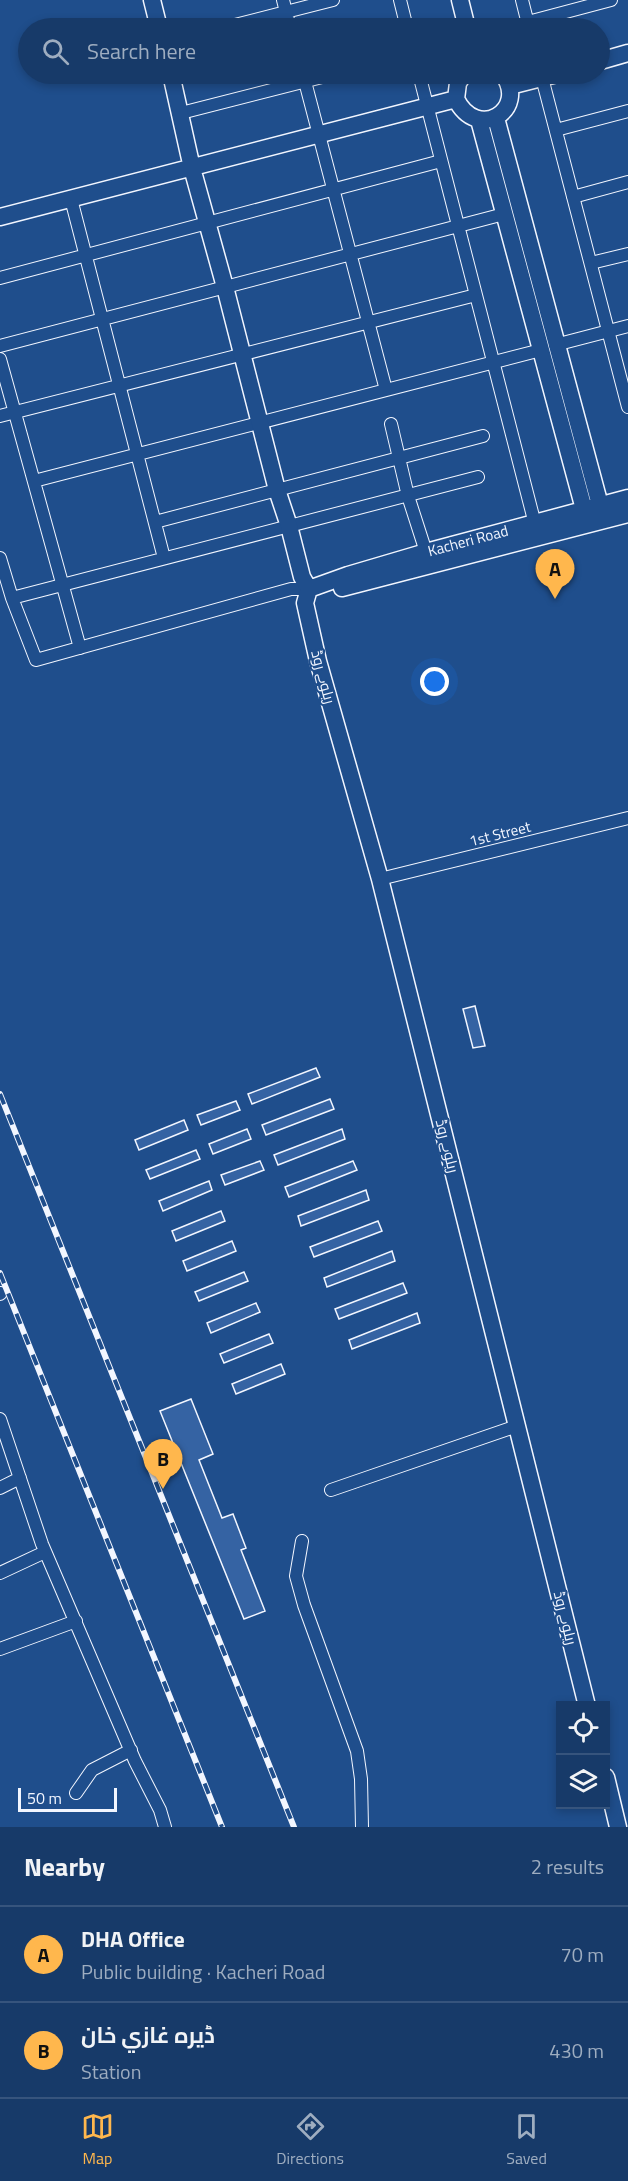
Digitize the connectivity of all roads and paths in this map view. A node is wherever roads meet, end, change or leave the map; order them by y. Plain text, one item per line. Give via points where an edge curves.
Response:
1 (152, 0) edge
2 (333, 0) edge
3 (400, 0) edge
4 (460, 0) edge
5 (522, 0) edge
6 (611, 0) edge
7 (284, 6) edge
8 (156, 18) edge
9 (251, 18) edge
10 (404, 18) edge
11 (464, 18) edge
12 (527, 18) edge
13 (552, 18) edge
14 (628, 53) edge
15 (610, 59) edge
16 (174, 84) edge
17 (280, 84) edge
18 (306, 84) edge
19 (421, 84) edge
20 (458, 84) edge
21 (508, 84) edge
22 (548, 84) edge
23 (456, 99) junction
24 (427, 107) junction
25 (628, 111) edge
26 (181, 113) junction
27 (487, 119) junction
28 (556, 130) junction
29 (319, 134) junction
30 (441, 161) junction
31 (192, 168) junction
32 (628, 182) edge
33 (334, 189) junction
34 (573, 197) junction
35 (72, 199) junction
36 (504, 214) junction
37 (0, 217) edge
38 (207, 223) junction
39 (458, 226) junction
40 (351, 254) junction
41 (628, 254) edge
42 (86, 255) junction
43 (591, 263) junction
44 (0, 278) edge
45 (225, 287) junction
46 (476, 295) junction
47 (102, 319) junction
48 (368, 322) junction
49 (628, 326) edge
50 (608, 331) junction
51 (0, 346) edge
52 (548, 348) junction
53 (242, 354) junction
54 (0, 359) edge
55 (493, 363) junction
56 (120, 386) junction
57 (386, 390) junction
58 (627, 401) edge
59 (15, 412) junction
60 (0, 416) edge
61 (259, 423) junction
62 (391, 424) dead end
63 (483, 436) dead end
64 (137, 454) junction
65 (399, 459) junction
66 (478, 477) dead end
67 (34, 481) junction
68 (276, 490) junction
69 (408, 496) junction
70 (628, 498) edge
71 (628, 514) edge
72 (594, 515) junction
73 (155, 522) junction
74 (535, 524) junction
75 (289, 526) junction
76 (426, 552) junction
77 (0, 558) edge
78 (164, 558) junction
79 (62, 585) junction
80 (309, 589) junction
81 (12, 598) junction
82 (80, 648) junction
83 (628, 818) edge
84 (380, 879) junction
85 (517, 1426) junction
86 (1, 1427) edge
87 (20, 1478) junction
88 (0, 1488) edge
89 (331, 1490) dead end
90 (303, 1541) dead end
91 (45, 1552) junction
92 (0, 1573) edge
93 (76, 1622) junction
94 (0, 1649) edge
95 (587, 1701) edge
96 (131, 1750) junction
97 (76, 1793) dead end
98 (610, 1794) edge
99 (165, 1827) edge
100 (362, 1827) edge
101 (618, 1827) edge

1 - 8 street
2 - 7 street
3 - 10 street
4 - 11 street
5 - 12 street
6 - 13 street
7 - 9 street
14 - 15 street
16 - 26 street
17 - 26 street
18 - 29 street
19 - 24 street
20 - 23 street
21 - 27 street via 507,108
22 - 28 street
23 - 24 street
23 - 27 street via 466,114
24 - 29 street
24 - 30 street
25 - 28 street
26 - 31 street
27 - 36 street
27 - 52 street
28 - 34 street
29 - 31 street
29 - 33 street
30 - 33 street
30 - 39 street
31 - 35 street
31 - 38 street
32 - 34 street
33 - 38 street
33 - 40 street
34 - 43 street
35 - 37 street
35 - 42 street
36 - 39 street
36 - 52 street
38 - 42 street
38 - 45 street
39 - 40 street
39 - 46 street
40 - 45 street
40 - 48 street
41 - 43 street
42 - 44 street
42 - 47 street
43 - 50 street
45 - 47 street
45 - 53 street
46 - 48 street
46 - 55 street
47 - 51 street
47 - 56 street
48 - 53 street
48 - 57 street
49 - 50 street
50 - 52 street
50 - 58 street
52 - 55 street
52 - 72 street
53 - 56 street
53 - 61 street
54 - 59 street
55 - 57 street
55 - 74 street
56 - 59 street
56 - 64 street
57 - 61 street
59 - 60 street
59 - 67 street
61 - 64 street
61 - 68 street
62 - 65 street
63 - 65 street
64 - 67 street
64 - 73 street
65 - 68 street
65 - 69 street
66 - 69 street
67 - 79 street
68 - 73 street
68 - 75 street
69 - 75 street
69 - 76 street
70 - 72 street, Kacheri Road
71 - 72 street, Kacheri Road
72 - 74 street, Kacheri Road
72 - 80 street, Kacheri Road via 328,592
73 - 78 street
74 - 76 street, Kacheri Road
75 - 78 street
75 - 80 street via 302,577
76 - 80 street, Kacheri Road
77 - 81 street
78 - 79 street
79 - 81 street
79 - 82 street
80 - 82 street, Kacheri Road via 291,589
80 - 84 street, ریلوے روڈ via 305,603 313,642
81 - 82 street, Kacheri Road via 36,660
83 - 84 street, 1st Street
84 - 85 street, ریلوے روڈ
85 - 89 street
85 - 95 street, ریلوے روڈ
86 - 87 street
87 - 88 street
87 - 91 street
90 - 100 street via 296,1576 357,1751
91 - 92 street
91 - 93 street
93 - 94 street
93 - 96 street
96 - 97 street via 92,1770
96 - 99 street
98 - 101 street

